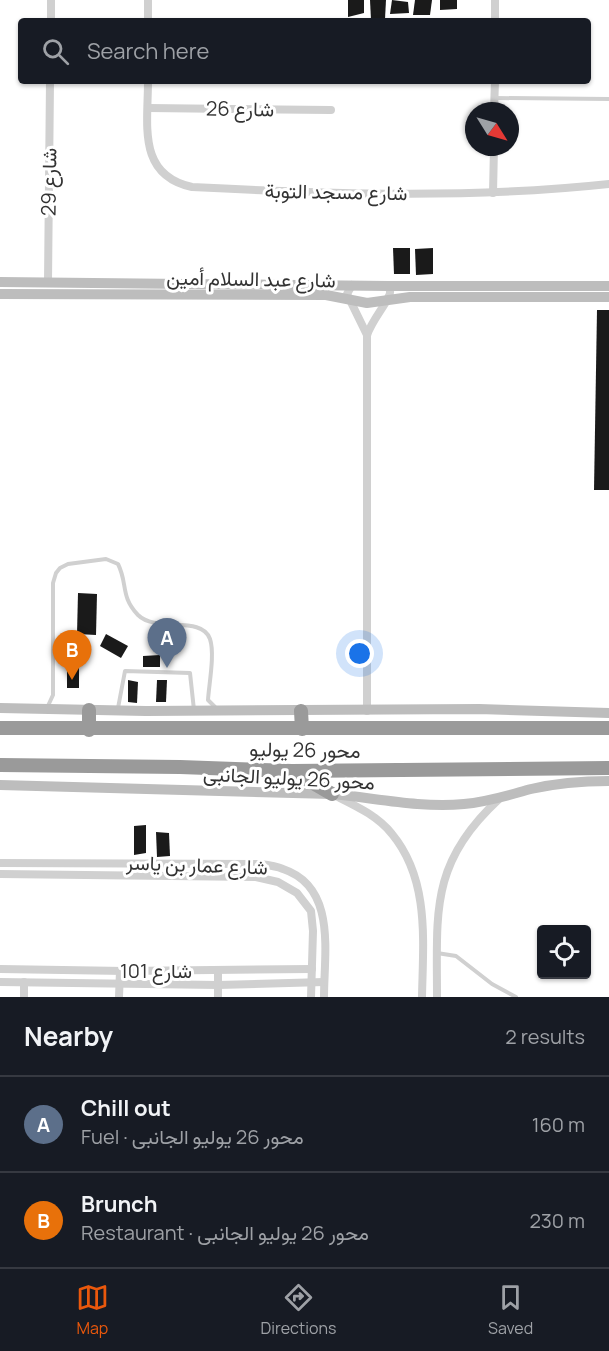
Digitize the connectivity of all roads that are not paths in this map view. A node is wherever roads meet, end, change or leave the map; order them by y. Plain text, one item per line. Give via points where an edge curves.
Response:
1 (51, 0) edge
2 (148, 0) edge
3 (495, 0) edge
4 (51, 18) edge
5 (148, 18) edge
6 (495, 18) edge
7 (50, 84) edge
8 (148, 84) edge
9 (495, 84) edge
10 (494, 98) junction
11 (609, 99) edge
12 (494, 102) edge
13 (148, 108) junction
14 (331, 110) dead end
15 (494, 156) edge
16 (609, 184) edge
17 (493, 193) junction
18 (0, 282) edge
19 (48, 282) junction
20 (352, 285) junction
21 (388, 286) junction
22 (609, 286) edge
23 (175, 289) junction
24 (0, 294) edge
25 (609, 297) edge
26 (351, 300) junction
27 (384, 302) junction
28 (367, 335) junction
29 (0, 708) edge
30 (46, 709) junction
31 (89, 710) junction
32 (117, 710) junction
33 (194, 711) junction
34 (220, 711) junction
35 (301, 711) junction
36 (367, 711) junction
37 (609, 712) edge
38 (0, 728) edge
39 (609, 728) edge
40 (302, 729) junction
41 (89, 730) junction
42 (0, 765) edge
43 (609, 768) edge
44 (292, 771) junction
45 (609, 782) edge
46 (0, 785) edge
47 (332, 794) junction
48 (499, 799) junction
49 (3, 862) edge
50 (121, 863) junction
51 (130, 863) junction
52 (239, 864) junction
53 (3, 874) edge
54 (121, 874) junction
55 (130, 875) junction
56 (239, 876) junction
57 (437, 953) junction
58 (423, 954) junction
59 (0, 969) edge
60 (312, 969) junction
61 (120, 971) junction
62 (218, 971) junction
63 (0, 982) edge
64 (24, 982) junction
65 (311, 982) junction
66 (324, 982) junction
67 (119, 984) junction
68 (218, 985) junction
69 (24, 997) edge
70 (119, 997) edge
71 (218, 997) edge
72 (312, 997) edge
73 (324, 997) edge
74 (422, 997) edge
75 (437, 997) edge
76 (516, 997) edge

1 - 4 street
2 - 5 street
3 - 6 street
7 - 19 street, شارع 29
8 - 13 street, شارع مسجد التوبة
9 - 10 street
10 - 11 lane
10 - 12 street
13 - 14 street, شارع 26
13 - 17 street, شارع مسجد التوبة via 152,159 163,174 179,185 306,194
15 - 17 street
16 - 17 street, شارع مسجد التوبة
18 - 19 street, شارع عبد السلام أمين
19 - 23 street, شارع عبد السلام أمين
20 - 21 street, شارع عبد السلام أمين
20 - 23 street, شارع عبد السلام أمين
20 - 26 street via 347,294
21 - 22 street, شارع عبد السلام أمين
21 - 27 street via 390,293
23 - 24 street, شارع عبد السلام أمين
23 - 26 street, شارع عبد السلام أمين via 326,295
25 - 27 street, شارع عبد السلام أمين via 410,297
26 - 27 street, شارع عبد السلام أمين
26 - 28 street
27 - 28 street
28 - 36 street
29 - 30 street
30 - 31 street
30 - 34 lane via 53,695 56,573 68,564 106,559 118,564 126,600 144,619 159,625 190,626 206,633 211,650 208,700
31 - 32 street
31 - 41 highway
32 - 33 street
32 - 33 lane via 125,671 190,673
33 - 34 street
34 - 35 street
35 - 36 street
35 - 40 highway
36 - 37 street
38 - 41 highway, محور 26 يوليو
39 - 40 highway, محور 26 يوليو
40 - 41 highway, محور 26 يوليو
42 - 44 highway, محور 26 يوليو
43 - 44 highway, محور 26 يوليو
44 - 47 highway
45 - 48 street, محور 26 يوليو الجانبى via 557,784
46 - 47 street, محور 26 يوليو الجانبى
47 - 48 street, محور 26 يوليو الجانبى via 423,805
47 - 58 street via 374,817 404,851 420,893
48 - 57 street via 470,831 450,865 439,901
49 - 50 street, شارع عمار بن ياسر
49 - 53 street
50 - 51 street, شارع عمار بن ياسر
50 - 54 street
51 - 52 street, شارع عمار بن ياسر
51 - 55 street
52 - 56 street
52 - 66 street, شارع عمار بن ياسر via 285,869 306,882 320,903 325,926
53 - 54 street, شارع عمار بن ياسر
54 - 55 street, شارع عمار بن ياسر
55 - 56 street, شارع عمار بن ياسر
56 - 60 street, شارع عمار بن ياسر via 278,882 297,893 310,911
57 - 58 street
57 - 75 street
57 - 76 lane via 456,956
58 - 74 street
59 - 61 street, شارع 101
60 - 62 street, شارع 101
60 - 65 street, شارع عمار بن ياسر
61 - 62 street, شارع 101
61 - 67 street
62 - 68 street
63 - 64 street, شارع 101
64 - 67 street, شارع 101
64 - 69 street
65 - 66 street, شارع 101
65 - 68 street, شارع 101
65 - 72 street, شارع عمار بن ياسر
66 - 73 street, شارع عمار بن ياسر
67 - 68 street, شارع 101
67 - 70 street
68 - 71 street

